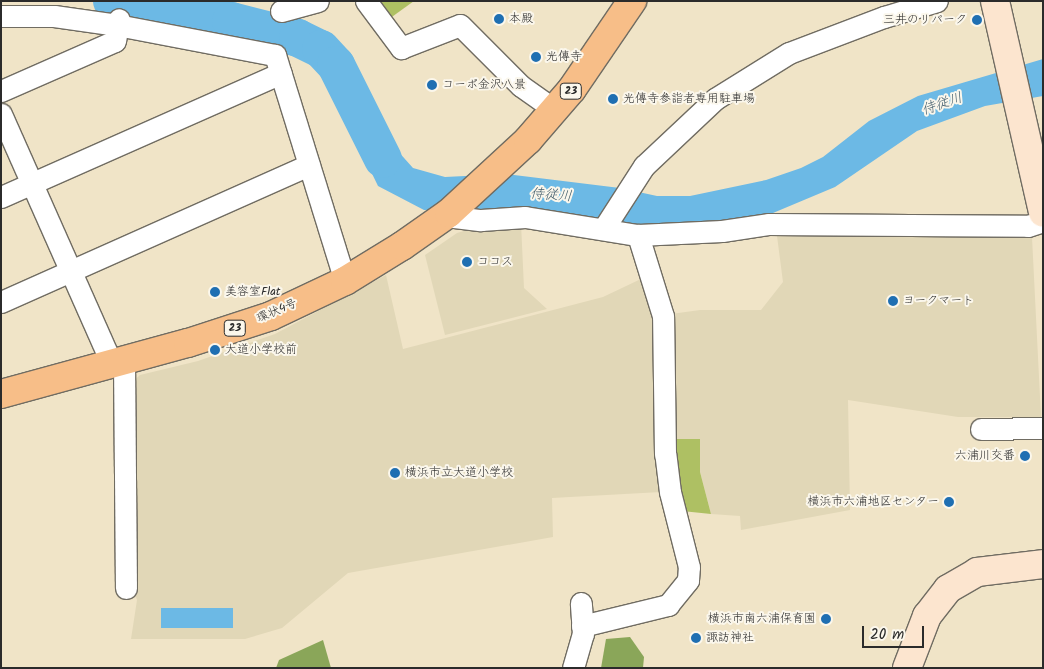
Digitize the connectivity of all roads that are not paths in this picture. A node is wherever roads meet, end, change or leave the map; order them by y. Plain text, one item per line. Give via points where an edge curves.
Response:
1 (318, 1) edge
2 (366, 1) edge
3 (632, 1) edge
4 (937, 1) edge
5 (995, 1) edge
6 (882, 9) edge
7 (281, 11) dead end
8 (1, 16) edge
9 (118, 22) junction
10 (281, 74) junction
11 (1, 91) edge
12 (555, 110) junction
13 (1, 114) edge
14 (309, 165) junction
15 (32, 184) junction
16 (1, 197) edge
17 (1043, 213) edge
18 (448, 215) junction
19 (1043, 221) edge
20 (606, 226) junction
21 (638, 235) junction
22 (71, 271) junction
23 (345, 281) junction
24 (1, 302) edge
25 (118, 363) junction
26 (1, 394) edge
27 (1043, 428) edge
28 (981, 429) dead end
29 (1043, 564) edge
30 (126, 588) dead end
31 (581, 603) dead end
32 (582, 626) junction
33 (573, 668) edge
34 (907, 668) edge

1 - 7 street
2 - 12 street via 401,48 460,25 521,86
3 - 12 main road, 23
4 - 6 street
5 - 17 main road
6 - 20 street via 789,53 715,99 660,148 629,186
8 - 9 street via 54,16
9 - 10 street via 275,55
9 - 11 street via 115,41
10 - 14 street
10 - 15 street
12 - 18 main road, 23 via 498,172
13 - 15 street
14 - 22 street
14 - 23 street
15 - 16 street
15 - 22 street
18 - 20 street via 481,220 525,217
18 - 23 main road, 環状4号 / 23
19 - 21 street via 1028,226 769,224 722,231
20 - 21 street
21 - 32 street via 663,316 665,454 670,492 689,567 688,580 668,605
22 - 24 street
22 - 25 street
23 - 25 main road, 環状4号 / 23 via 271,316
25 - 26 main road, 環状4号 / 23
25 - 30 street
27 - 28 street
29 - 34 main road via 977,572 948,589 927,616
31 - 32 street
32 - 33 street via 583,634

